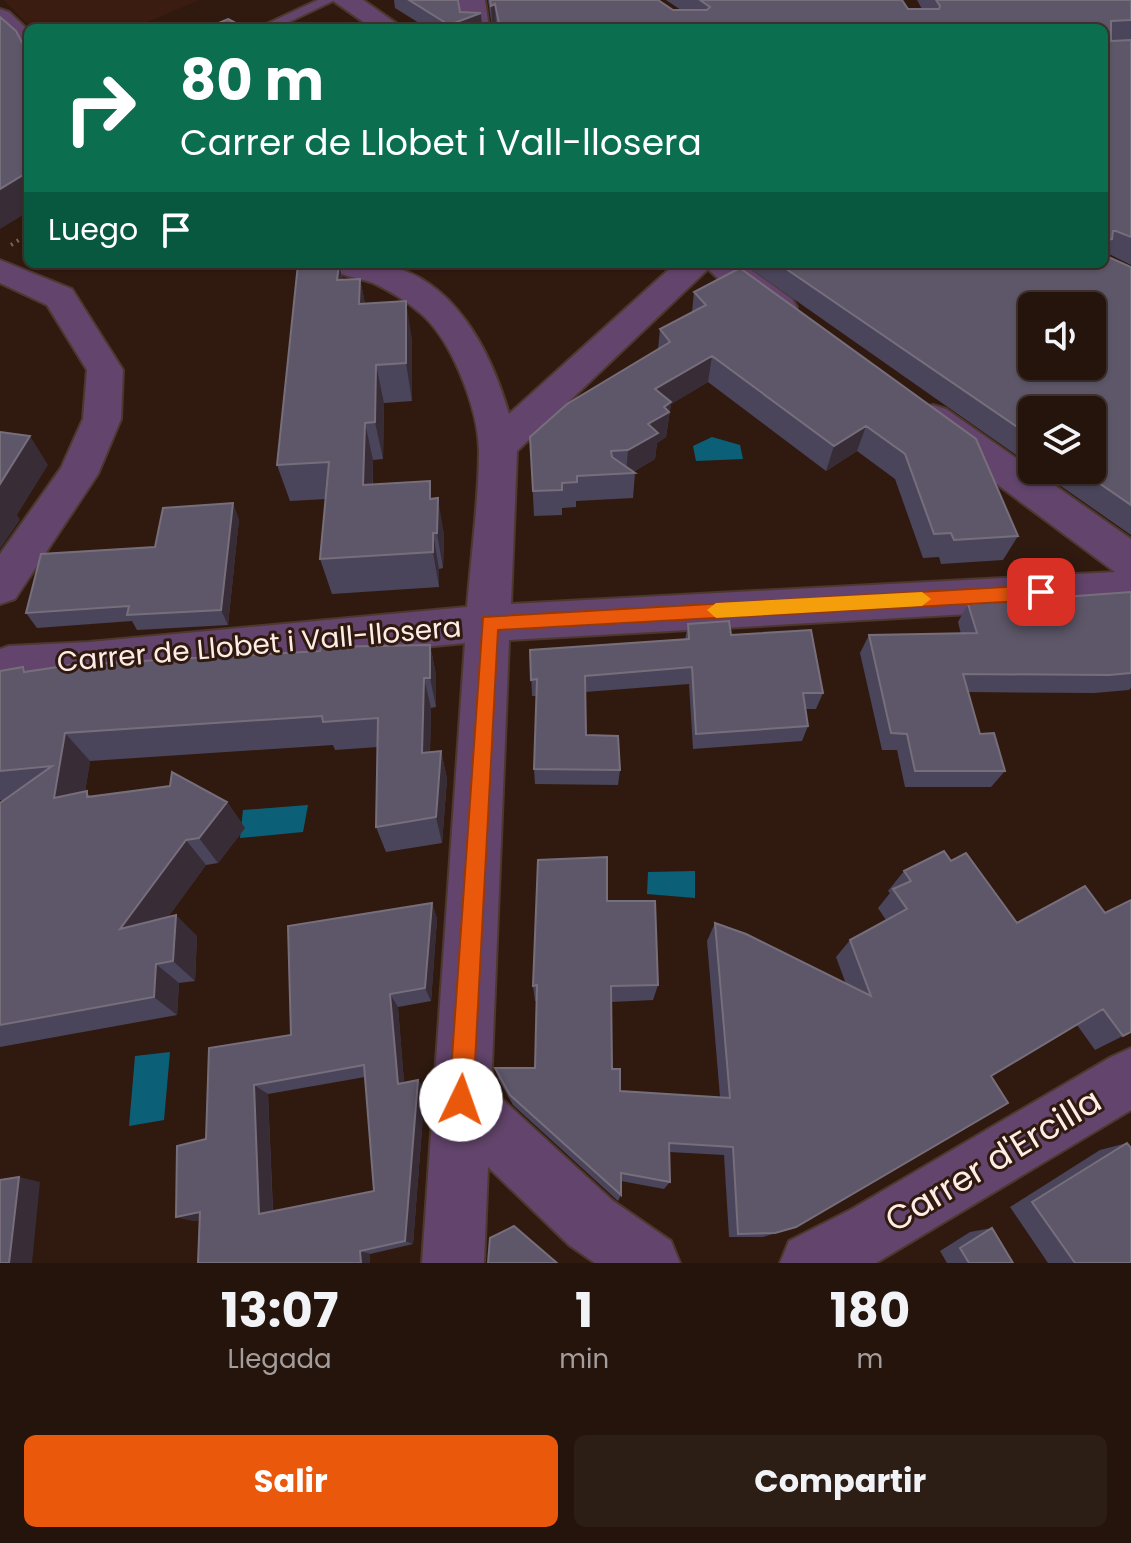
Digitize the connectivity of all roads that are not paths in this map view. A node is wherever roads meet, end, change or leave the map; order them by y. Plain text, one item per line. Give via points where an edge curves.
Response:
1 (329, 0) edge
2 (345, 0) edge
3 (472, 0) edge
4 (0, 17) edge
5 (274, 24) edge
6 (384, 24) edge
7 (475, 24) edge
8 (24, 41) edge
9 (357, 268) edge
10 (691, 268) edge
11 (726, 268) edge
12 (0, 270) edge
13 (810, 329) edge
14 (900, 394) edge
15 (498, 446) junction
16 (1131, 561) edge
17 (0, 587) edge
18 (1131, 588) edge
19 (489, 623) junction
20 (9, 665) dead end
21 (1131, 1077) edge
22 (461, 1100) junction
23 (453, 1263) edge
24 (649, 1263) edge
25 (811, 1263) edge

1 - 5 lane
2 - 6 street
3 - 7 street
4 - 8 street
9 - 15 street via 412,287 448,320 471,352
10 - 15 street
11 - 13 street
12 - 17 street via 60,297 105,370 102,419 78,474
14 - 16 street
15 - 19 street
18 - 19 street, Carrer de Llobet i Vall-llosera
19 - 20 street, Carrer de Llobet i Vall-llosera
19 - 22 street
21 - 25 street, Carrer d'Ercilla
22 - 23 street
22 - 24 street via 591,1223

